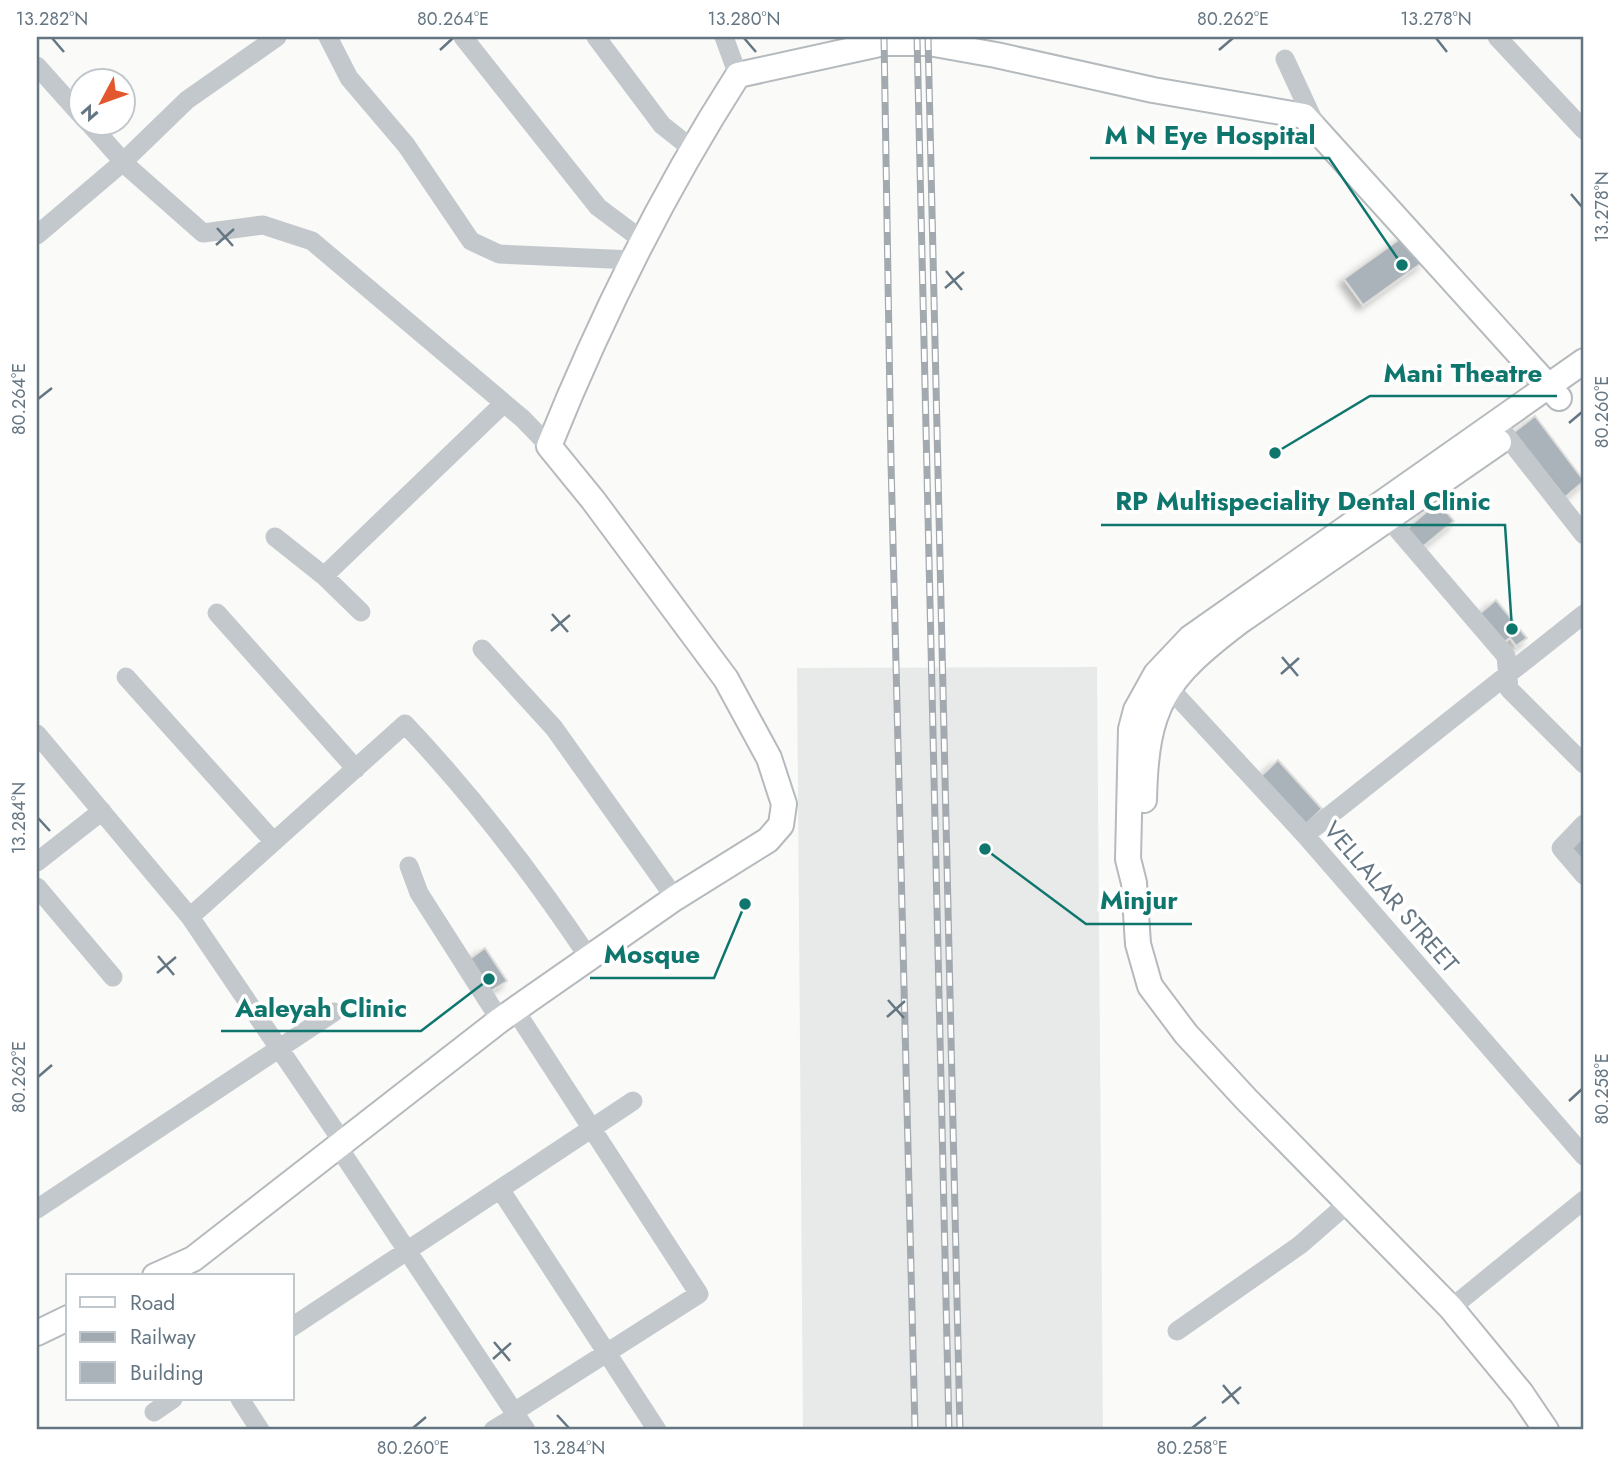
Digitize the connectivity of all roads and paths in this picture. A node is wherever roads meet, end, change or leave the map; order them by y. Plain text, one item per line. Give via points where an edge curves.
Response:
1 (277, 37) edge
2 (328, 37) edge
3 (463, 37) edge
4 (596, 37) edge
5 (724, 37) edge
6 (1497, 37) edge
7 (1285, 59) dead end
8 (37, 66) edge
9 (738, 75) junction
10 (66, 98) edge
11 (1584, 130) edge
12 (1318, 132) junction
13 (100, 136) edge
14 (691, 148) junction
15 (123, 162) junction
16 (37, 234) edge
17 (637, 250) junction
18 (1584, 361) edge
19 (1584, 380) edge
20 (1553, 392) junction
21 (504, 403) junction
22 (1502, 430) junction
23 (549, 446) junction
24 (1383, 513) junction
25 (1584, 535) edge
26 (275, 537) dead end
27 (324, 576) junction
28 (360, 612) dead end
29 (217, 613) dead end
30 (1584, 614) edge
31 (482, 649) dead end
32 (1508, 673) junction
33 (126, 677) dead end
34 (1162, 681) junction
35 (37, 734) edge
36 (1584, 764) edge
37 (356, 769) junction
38 (102, 811) junction
39 (1584, 824) edge
40 (1305, 835) junction
41 (274, 842) junction
42 (37, 862) edge
43 (410, 866) dead end
44 (1584, 875) edge
45 (37, 887) edge
46 (675, 898) junction
47 (190, 917) junction
48 (589, 958) junction
49 (113, 977) dead end
50 (334, 1012) dead end
51 (507, 1015) junction
52 (279, 1049) junction
53 (633, 1101) dead end
54 (592, 1128) junction
55 (342, 1146) junction
56 (1584, 1156) edge
57 (500, 1189) junction
58 (1584, 1200) edge
59 (1347, 1204) junction
60 (37, 1209) edge
61 (407, 1251) junction
62 (162, 1274) edge
63 (1451, 1308) junction
64 (66, 1319) edge
65 (294, 1326) edge
66 (1177, 1331) dead end
67 (37, 1333) edge
68 (607, 1352) junction
69 (172, 1400) edge
70 (241, 1400) edge
71 (154, 1412) dead end
72 (519, 1419) edge
73 (260, 1430) edge
74 (493, 1430) edge
75 (657, 1430) edge
76 (1546, 1430) edge
77 (1562, 1430) edge

1 - 15 street via 187,100
2 - 17 street via 349,78 406,145 471,241 499,254
3 - 17 street
4 - 14 street via 662,125
5 - 9 street
6 - 11 street
7 - 12 street
8 - 10 street
9 - 12 main road via 884,43 929,43 1304,116
9 - 14 main road
12 - 20 main road
13 - 15 street
14 - 17 main road
15 - 16 street
15 - 21 street via 203,233 263,225 312,241
17 - 23 main road
18 - 20 main road
19 - 20 main road
20 - 22 main road
21 - 23 street
21 - 27 street
22 - 24 main road
22 - 25 street
23 - 46 main road via 726,679 769,758 784,804 781,825 768,840
24 - 32 street via 1506,656
24 - 34 main road via 1190,638
26 - 27 street
27 - 28 street
29 - 37 street
30 - 32 street
31 - 46 street via 554,728
32 - 36 street via 1509,688
32 - 40 street
33 - 41 street
34 - 40 street, VELLALAR STREET
34 - 59 main road via 1136,710 1130,729 1128,859 1142,965 1166,1009
35 - 38 street
37 - 41 street
37 - 48 street via 405,724 511,846
38 - 42 street
38 - 47 street
39 - 44 street via 1561,848
40 - 56 street, VELLALAR STREET
41 - 47 street
43 - 51 street via 419,893
45 - 49 street
46 - 48 main road
47 - 52 street
48 - 51 main road
50 - 52 street
51 - 54 street
51 - 55 main road
52 - 55 street
52 - 60 street
53 - 54 street
54 - 57 street
54 - 68 street via 699,1294
55 - 61 street
55 - 62 main road via 193,1259
57 - 61 street
57 - 68 street
58 - 63 street
59 - 63 main road
59 - 66 street via 1300,1245
61 - 65 street
61 - 72 street
63 - 76 main road
63 - 77 main road via 1478,1321 1495,1338
64 - 67 main road
68 - 72 street
68 - 75 street
69 - 71 street
70 - 73 street
72 - 74 street

